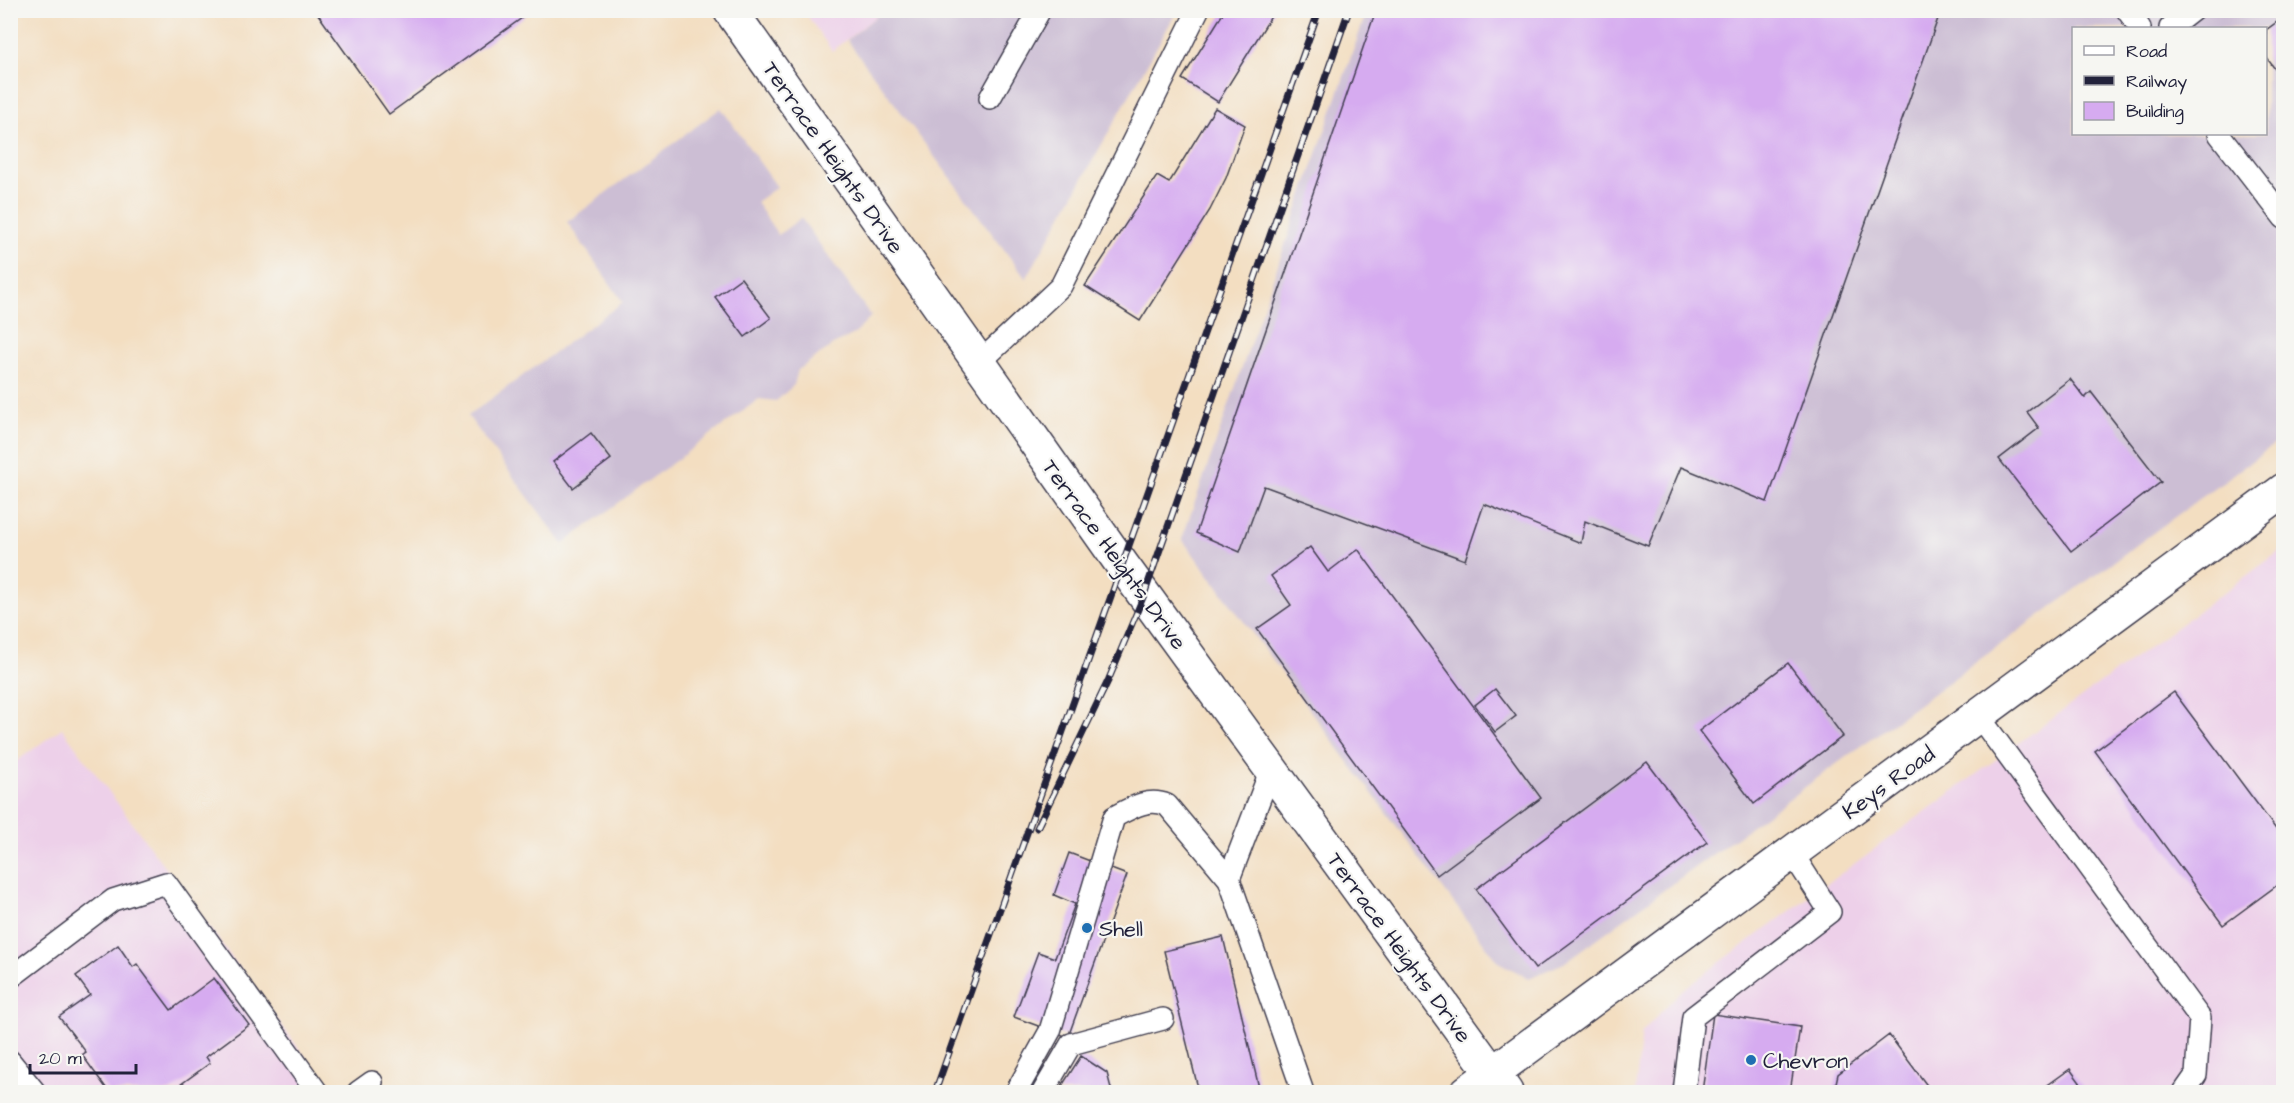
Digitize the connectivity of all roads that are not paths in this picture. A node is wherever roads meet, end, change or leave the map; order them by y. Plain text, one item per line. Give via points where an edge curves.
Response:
1 (730, 10) edge
2 (1040, 10) edge
3 (1198, 10) edge
4 (2127, 10) edge
5 (2193, 10) edge
6 (2139, 27) edge
7 (2171, 27) edge
8 (990, 98) dead end
9 (2221, 135) edge
10 (2283, 218) edge
11 (979, 363) junction
12 (2283, 490) edge
13 (1978, 715) junction
14 (1270, 769) junction
15 (1792, 853) junction
16 (1229, 879) junction
17 (10, 978) edge
18 (1163, 1019) dead end
19 (10, 1061) edge
20 (1489, 1086) edge
21 (35, 1092) edge
22 (316, 1092) edge
23 (1016, 1092) edge
24 (1044, 1092) edge
25 (1303, 1092) edge
26 (1684, 1092) edge
27 (2184, 1092) edge

1 - 11 main road, Terrace Heights Drive
2 - 8 lane
3 - 11 lane via 1061,286
4 - 6 lane
5 - 7 lane
9 - 10 lane
11 - 14 main road, Terrace Heights Drive
12 - 13 main road, Keys Road
13 - 15 main road, Keys Road
13 - 27 lane via 2200,1018 2196,1075
14 - 16 lane
14 - 20 main road, Terrace Heights Drive
15 - 20 main road, Keys Road
15 - 26 lane via 1830,912 1692,1017
16 - 23 lane via 1167,805 1157,801 1114,817 1050,1031
16 - 25 lane
17 - 22 lane via 113,900 166,883
18 - 24 lane via 1071,1044
19 - 21 lane

